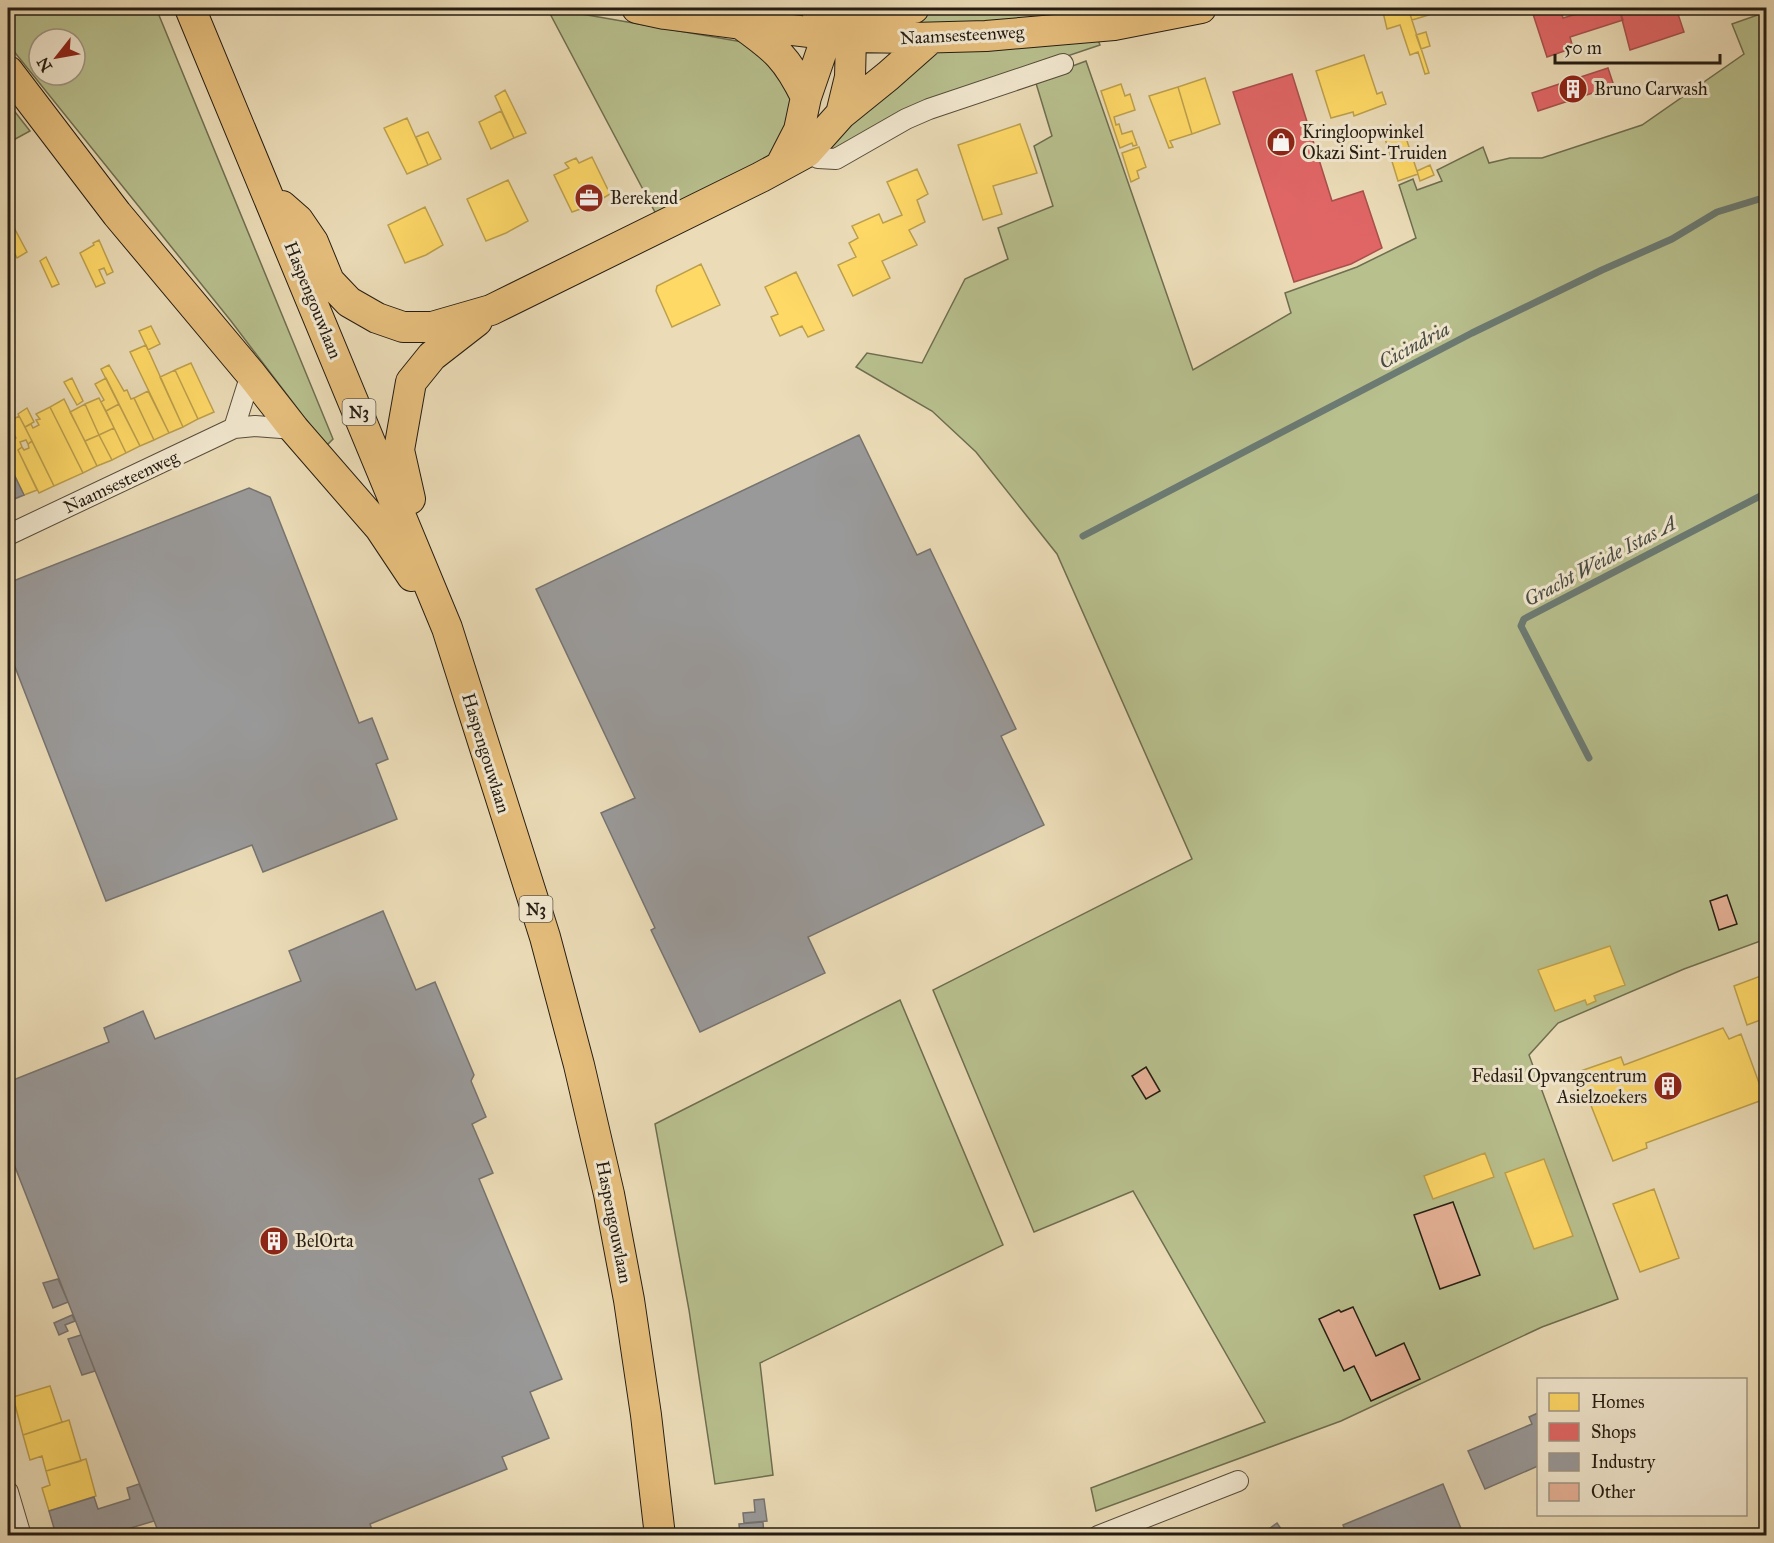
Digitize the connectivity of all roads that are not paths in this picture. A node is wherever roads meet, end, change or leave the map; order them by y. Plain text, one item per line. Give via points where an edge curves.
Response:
1 (190, 8) edge
2 (638, 8) edge
3 (914, 8) edge
4 (1202, 8) edge
5 (741, 24) junction
6 (833, 24) edge
7 (931, 38) junction
8 (1063, 64) dead end
9 (8, 71) edge
10 (806, 97) junction
11 (841, 114) junction
12 (794, 153) junction
13 (270, 197) junction
14 (491, 310) junction
15 (251, 374) junction
16 (234, 428) junction
17 (294, 429) junction
18 (8, 535) edge
19 (447, 628) junction
20 (1238, 1481) dead end
21 (8, 1492) edge
22 (21, 1536) edge
23 (660, 1536) edge
24 (1098, 1536) edge

1 - 13 main road, Haspengouwlaan / N3
2 - 5 main road
3 - 6 main road
4 - 7 main road, Naamsesteenweg via 1114,25
5 - 6 main road
5 - 10 main road via 780,54
6 - 7 main road, Naamsesteenweg
6 - 10 main road
6 - 11 main road via 850,76
7 - 11 main road
8 - 12 street via 921,112 836,159
9 - 15 main road via 117,214
10 - 12 main road
11 - 12 main road
12 - 14 main road
13 - 14 main road via 298,220 313,242 329,280 348,302 377,318 403,327 432,327
13 - 19 main road, Haspengouwlaan / N3
14 - 19 main road via 432,356 411,382 399,450 412,509 437,568
15 - 16 street
15 - 17 main road
16 - 17 street, Naamsesteenweg
16 - 18 street, Naamsesteenweg
17 - 19 main road via 380,528
19 - 23 main road, Haspengouwlaan / N3 via 545,937 582,1076 630,1300
20 - 24 street
21 - 22 street

